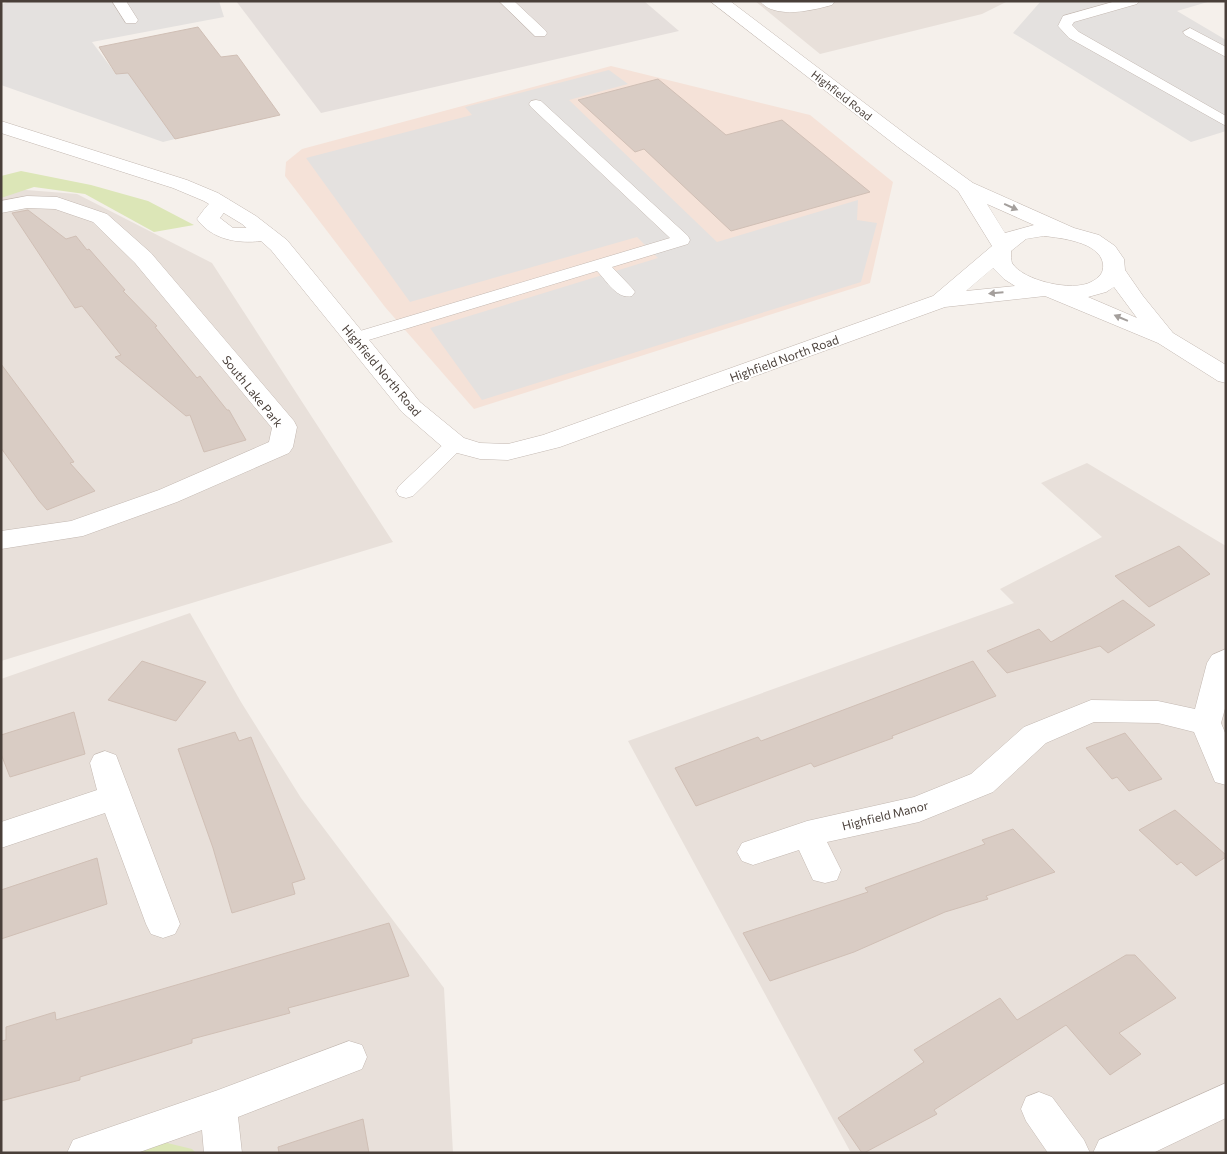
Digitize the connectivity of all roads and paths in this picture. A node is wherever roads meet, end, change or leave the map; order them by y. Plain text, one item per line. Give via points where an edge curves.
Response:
1 (119, 1) edge
2 (506, 1) edge
3 (719, 1) edge
4 (769, 1) edge
5 (826, 1) edge
6 (1132, 1) edge
7 (131, 20) dead end
8 (1190, 32) dead end
9 (540, 33) dead end
10 (1226, 53) edge
11 (536, 104) dead end
12 (1226, 122) edge
13 (5, 132) edge
14 (966, 187) junction
15 (1, 207) edge
16 (1066, 231) junction
17 (1001, 249) junction
18 (600, 264) junction
19 (1114, 270) junction
20 (1048, 290) junction
21 (626, 292) dead end
22 (941, 301) junction
23 (356, 338) junction
24 (1166, 338) junction
25 (1226, 376) edge
26 (454, 444) junction
27 (406, 490) dead end
28 (1, 540) edge
29 (1226, 660) edge
30 (1206, 723) junction
31 (105, 763) dead end
32 (1226, 773) edge
33 (115, 797) junction
34 (807, 834) junction
35 (1, 835) edge
36 (753, 852) dead end
37 (825, 870) dead end
38 (163, 924) dead end
39 (349, 1058) dead end
40 (1226, 1100) edge
41 (218, 1107) junction
42 (1039, 1109) dead end
43 (86, 1153) edge
44 (223, 1153) edge
45 (1071, 1153) edge
46 (1112, 1153) edge

1 - 7 lane
2 - 9 lane
3 - 14 street, Highfield Road
4 - 5 street via 782,8 804,8
6 - 12 lane via 1068,19 1065,26 1074,35
8 - 10 lane
11 - 18 lane via 682,240
13 - 23 street, Highfield North Road via 180,184 221,203 249,220 279,245
14 -> 16 street, Highfield Road
14 - 17 street, Highfield Road
15 - 28 street, South Lake Park via 27,202 57,203 100,218 143,258 285,427 280,447 168,496 74,530
16 - 17 street, Highfield Road via 1024,232 1008,240
16 - 19 street, Highfield Road via 1102,246 1112,258
17 - 20 street, Highfield Road via 1002,264 1014,277
17 - 22 street, Highfield North Road
18 - 21 lane
18 - 23 lane
19 - 20 street, Highfield Road via 1108,281 1094,288 1075,292
19 - 24 street, Highfield Road
20 -> 22 street, Highfield North Road
24 -> 20 street, Highfield Road
22 - 26 street, Highfield North Road via 551,441 508,452 480,451
23 - 26 street, Highfield North Road via 411,407
24 - 25 street, Highfield Road
26 - 27 lane
29 - 30 street via 1222,663
30 - 32 street
30 - 34 street, Highfield Manor via 1158,712 1091,712 1035,735 982,783 919,809
31 - 33 street
33 - 35 street
33 - 38 street
34 - 36 street, Highfield Manor
34 - 37 street
39 - 41 street
40 - 46 street
41 - 43 street
41 - 44 street
42 - 45 street

